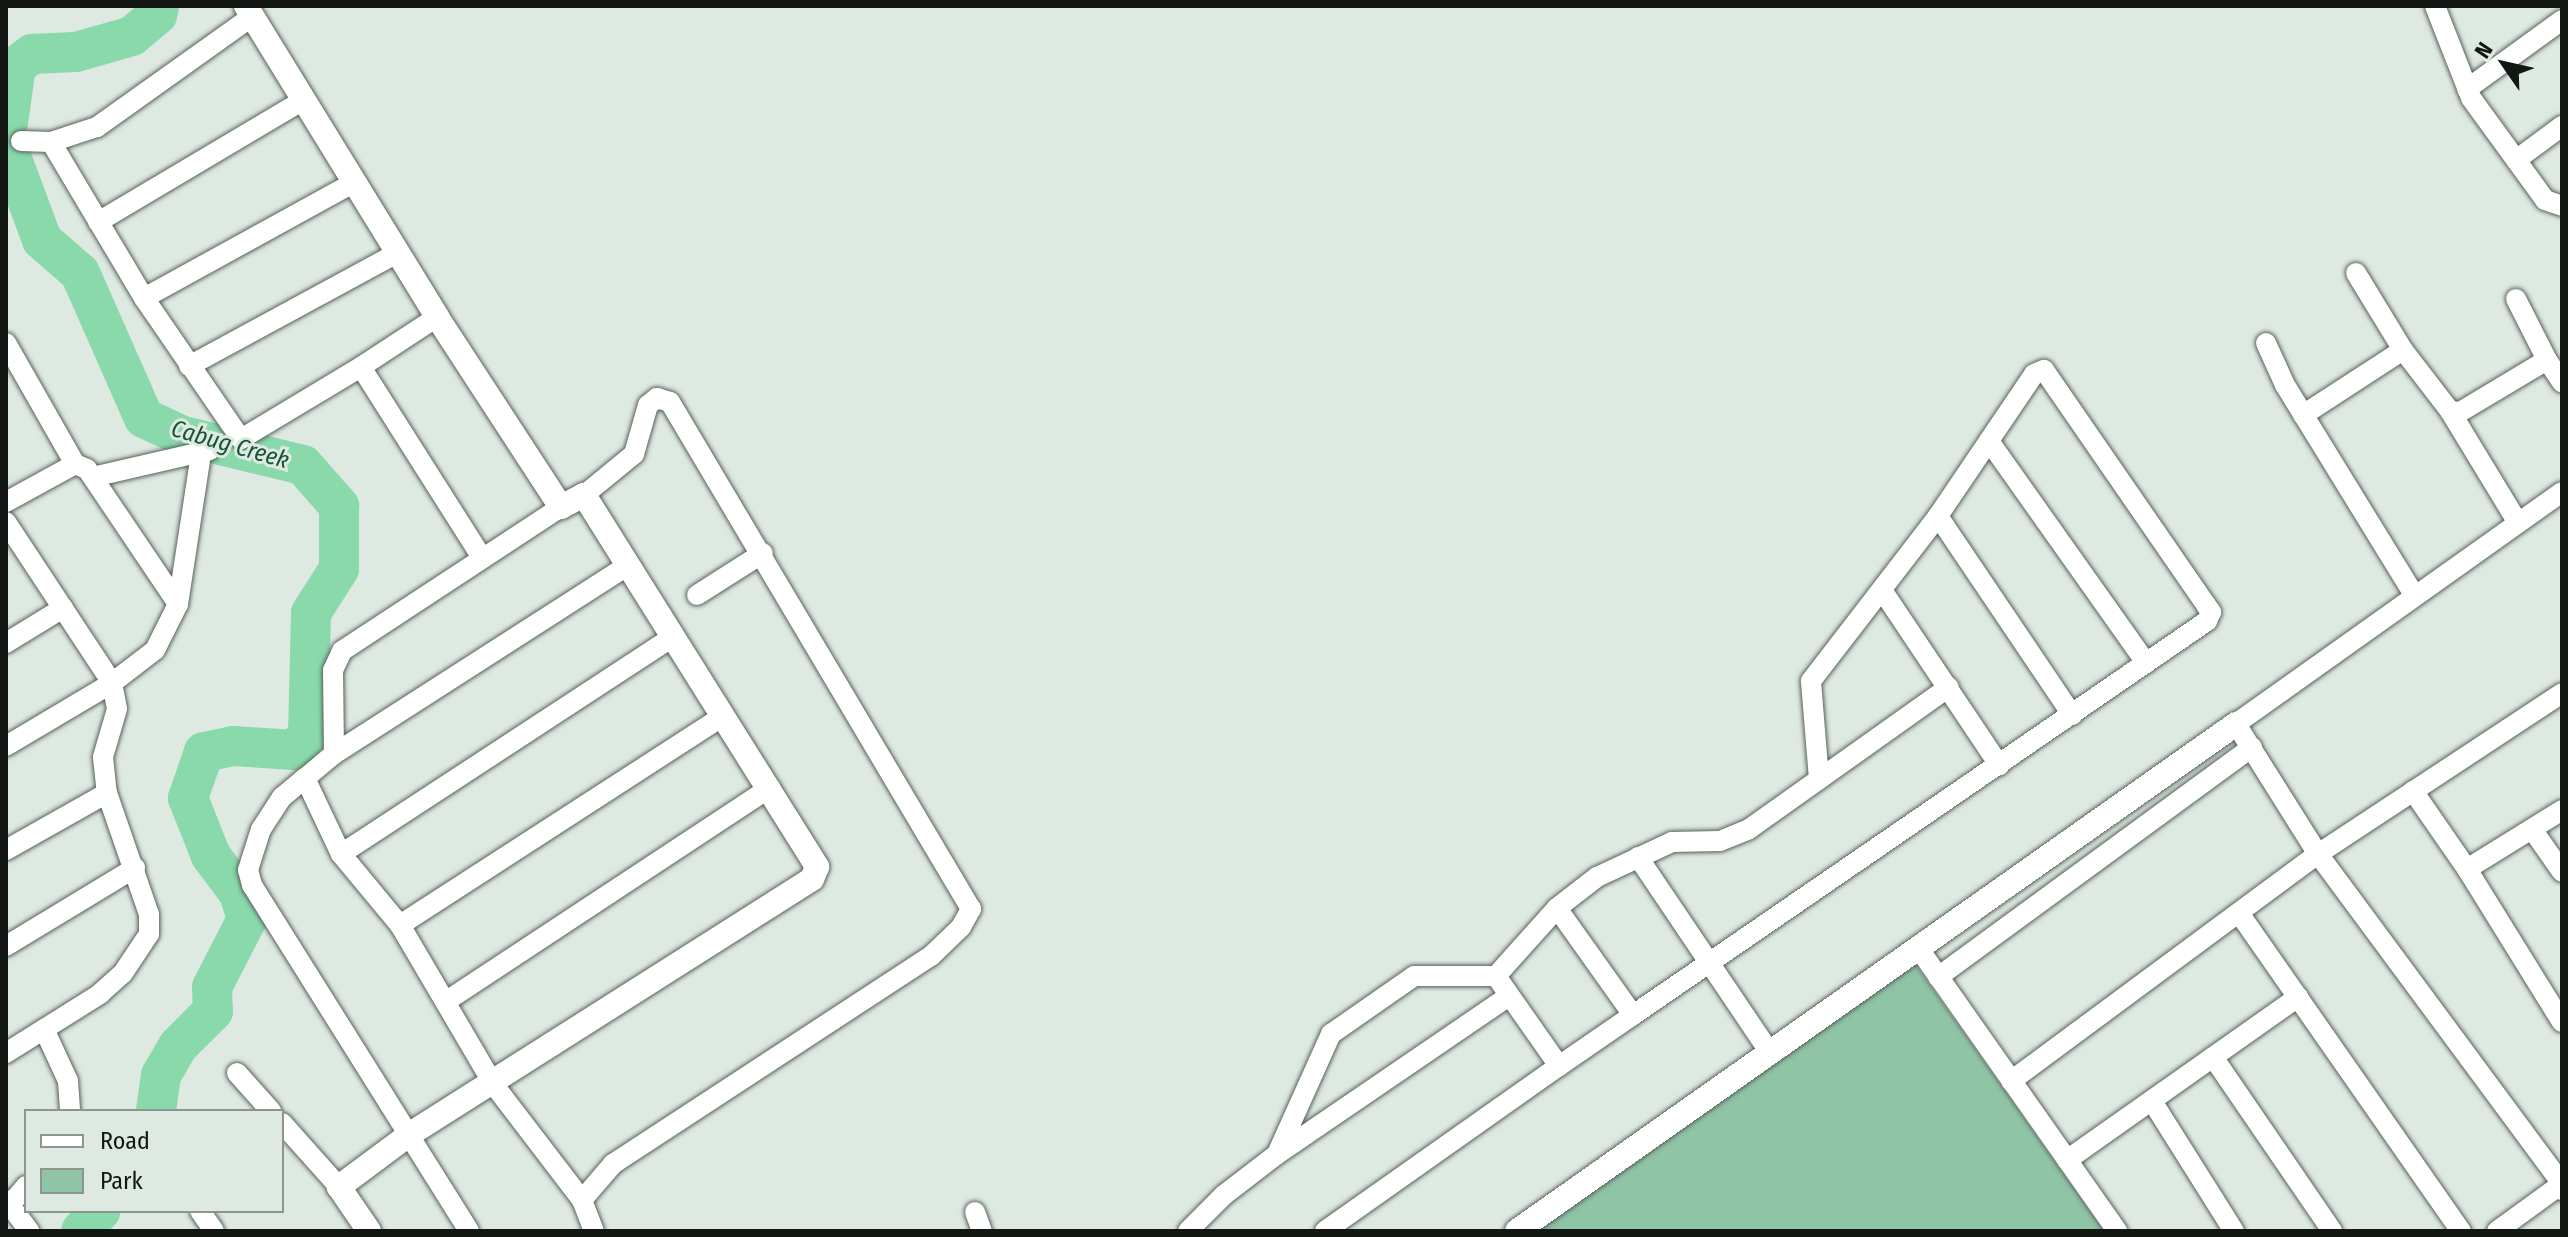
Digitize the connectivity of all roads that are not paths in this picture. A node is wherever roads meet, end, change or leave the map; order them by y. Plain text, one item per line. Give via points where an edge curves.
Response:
1 (2435, 6) edge
2 (248, 12) edge
3 (2562, 20) edge
4 (2467, 89) junction
5 (302, 101) junction
6 (2562, 126) edge
7 (21, 141) dead end
8 (51, 142) junction
9 (2516, 160) junction
10 (353, 183) junction
11 (2562, 206) edge
12 (98, 222) junction
13 (397, 253) junction
14 (2356, 273) dead end
15 (144, 298) junction
16 (2516, 299) dead end
17 (437, 317) junction
18 (6, 343) edge
19 (2266, 343) dead end
20 (2403, 350) junction
21 (2547, 360) junction
22 (189, 366) junction
23 (361, 367) junction
24 (2562, 382) edge
25 (2450, 411) junction
26 (2303, 415) junction
27 (1989, 441) junction
28 (75, 464) junction
29 (97, 476) junction
30 (2562, 492) edge
31 (584, 495) junction
32 (6, 502) edge
33 (561, 507) junction
34 (1938, 516) junction
35 (2518, 523) junction
36 (10, 535) edge
37 (763, 553) junction
38 (482, 558) junction
39 (627, 566) junction
40 (1882, 590) junction
41 (697, 595) dead end
42 (2415, 596) junction
43 (178, 604) junction
44 (63, 608) junction
45 (673, 637) junction
46 (6, 643) edge
47 (2146, 663) junction
48 (112, 683) junction
49 (1949, 687) junction
50 (2562, 693) edge
51 (2072, 715) junction
52 (723, 716) junction
53 (2236, 724) junction
54 (6, 746) edge
55 (2252, 747) junction
56 (334, 754) junction
57 (1999, 765) junction
58 (305, 778) junction
59 (1819, 779) junction
60 (770, 788) junction
61 (2413, 791) junction
62 (107, 793) junction
63 (2562, 810) edge
64 (2532, 829) junction
65 (6, 850) edge
66 (341, 854) junction
67 (2318, 854) junction
68 (1638, 857) junction
69 (135, 868) junction
70 (2467, 869) junction
71 (2562, 872) edge
72 (1557, 908) junction
73 (2239, 913) junction
74 (400, 925) junction
75 (6, 946) edge
76 (1919, 949) junction
77 (1712, 966) junction
78 (1496, 976) junction
79 (1938, 977) junction
80 (1509, 996) junction
81 (2298, 997) junction
82 (448, 1000) junction
83 (1633, 1015) junction
84 (2562, 1022) edge
85 (44, 1029) junction
86 (6, 1053) edge
87 (1771, 1054) junction
88 (2213, 1057) junction
89 (1559, 1066) junction
90 (237, 1073) dead end
91 (2011, 1081) junction
92 (494, 1085) junction
93 (2152, 1101) junction
94 (70, 1109) edge
95 (269, 1109) edge
96 (284, 1125) edge
97 (406, 1137) junction
98 (1276, 1155) junction
99 (2067, 1160) junction
100 (339, 1187) junction
101 (2561, 1187) edge
102 (24, 1188) edge
103 (582, 1200) junction
104 (8, 1203) edge
105 (201, 1213) edge
106 (29, 1231) edge
107 (214, 1231) edge
108 (369, 1231) edge
109 (469, 1231) edge
110 (594, 1231) edge
111 (1188, 1231) edge
112 (1325, 1231) edge
113 (1517, 1231) edge
114 (2117, 1231) edge
115 (2234, 1231) edge
116 (2332, 1231) edge
117 (2461, 1231) edge
118 (2497, 1231) edge

1 - 4 street
2 - 5 street
2 - 8 street via 97,127
3 - 4 street
4 - 9 street
5 - 10 street
5 - 12 street
6 - 9 street
7 - 8 street
8 - 12 street
9 - 11 street via 2545,200
10 - 13 street
10 - 15 street
12 - 15 street
13 - 17 street
13 - 22 street
14 - 20 street
15 - 22 street
16 - 21 street
17 - 23 street
17 - 33 street
18 - 28 street
19 - 26 street
20 - 25 street
20 - 26 street
21 - 24 street
21 - 25 street via 2460,412
22 - 23 street via 241,439
23 - 38 street
25 - 35 street
26 - 42 street
27 - 34 street
27 - 47 street
27 - 47 street via 2034,374 2039,370 2050,375 2211,612 2207,621
28 - 29 street
28 - 32 street
29 - 43 street
29 - 43 street via 206,451
30 - 35 street
31 - 33 street
31 - 37 street via 626,465 648,405 665,398
31 - 39 street
33 - 38 street
34 - 40 street
34 - 51 street
35 - 42 street
36 - 44 street
37 - 41 street
37 - 103 street via 971,909 961,927 931,956 613,1164
38 - 56 street via 335,660
39 - 45 street
39 - 56 street
40 - 49 street
40 - 59 street via 1811,681
42 - 53 street
43 - 48 street via 155,650
44 - 46 street
44 - 48 street
45 - 52 street
45 - 66 street
47 - 51 street
48 - 54 street
48 - 62 street via 117,709 103,757
49 - 57 street
49 - 59 street
50 - 61 street
51 - 57 street
52 - 60 street
52 - 74 street
53 - 55 street
53 - 76 street
55 - 67 street
55 - 79 street
56 - 58 street
57 - 77 street
58 - 66 street
58 - 97 street via 282,797 261,829 248,870 252,885
59 - 68 street via 1744,831 1720,841 1672,842
60 - 82 street
60 - 92 street via 814,856 812,879
61 - 67 street
61 - 70 street
62 - 65 street
62 - 69 street
63 - 64 street
64 - 70 street
64 - 71 street
66 - 74 street
67 - 73 street
67 - 101 street
68 - 72 street via 1597,877
68 - 77 street
69 - 75 street
69 - 85 street via 149,914 149,934 141,952 100,994
70 - 84 street
72 - 78 street
72 - 83 street
73 - 81 street
73 - 91 street
74 - 82 street
76 - 79 street
76 - 87 street
77 - 83 street
77 - 87 street
78 - 80 street
78 - 98 street via 1414,976 1331,1034
79 - 91 street
80 - 89 street
80 - 98 street
81 - 88 street
81 - 117 street
82 - 92 street
83 - 89 street
85 - 86 street
85 - 94 street via 68,1081
87 - 113 street
88 - 93 street
88 - 116 street
89 - 112 street
90 - 95 street
91 - 99 street
92 - 97 street
92 - 103 street
93 - 99 street
93 - 115 street
96 - 100 street
97 - 100 street
97 - 109 street
98 - 111 street
99 - 114 street
100 - 108 street
101 - 118 street
102 - 104 street
103 - 110 street
104 - 106 street
105 - 107 street

